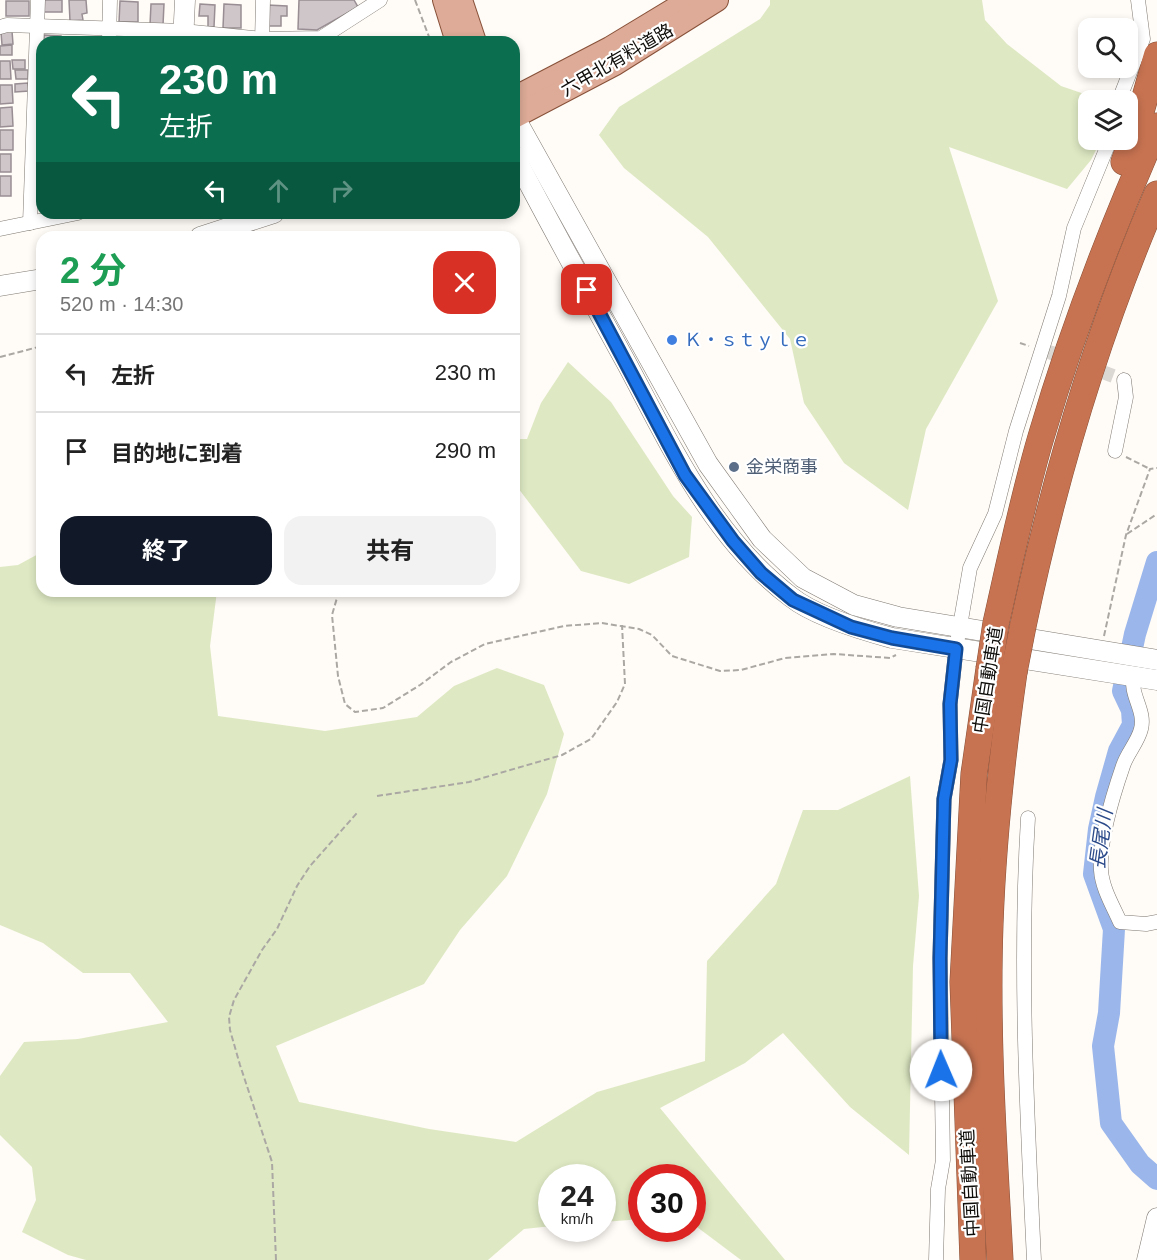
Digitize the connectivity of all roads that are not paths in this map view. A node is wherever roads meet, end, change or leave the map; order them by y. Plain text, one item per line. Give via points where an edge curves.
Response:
1 (38, 0) edge
2 (110, 0) edge
3 (185, 0) edge
4 (263, 0) edge
5 (380, 0) edge
6 (444, 0) edge
7 (461, 0) edge
8 (689, 0) edge
9 (717, 0) edge
10 (1138, 0) edge
11 (37, 26) junction
12 (0, 27) edge
13 (109, 35) edge
14 (37, 36) edge
15 (146, 36) edge
16 (183, 36) edge
17 (262, 36) edge
18 (324, 36) edge
19 (455, 36) edge
20 (473, 36) edge
21 (36, 54) edge
22 (1157, 55) edge
23 (1123, 90) edge
24 (520, 95) edge
25 (520, 113) edge
26 (1157, 126) edge
27 (520, 127) edge
28 (1106, 150) edge
29 (520, 166) edge
30 (1157, 194) edge
31 (49, 219) edge
32 (256, 219) edge
33 (30, 223) junction
34 (0, 229) edge
35 (218, 231) edge
36 (1157, 237) edge
37 (36, 280) edge
38 (0, 286) edge
39 (1098, 348) junction
40 (1124, 380) dead end
41 (1041, 438) junction
42 (1115, 451) road end
43 (960, 629) junction
44 (956, 649) junction
45 (1144, 664) edge
46 (1157, 680) edge
47 (1028, 818) dead end
48 (1157, 922) edge
49 (1157, 1218) edge
50 (936, 1260) edge
51 (973, 1260) edge
52 (1000, 1260) edge
53 (1034, 1260) edge
54 (1147, 1260) edge

1 - 11 street
2 - 13 street
3 - 16 street
4 - 17 street
5 - 18 street
6 - 19 main road
7 - 20 main road
8 - 24 main road, 六甲北有料道路 via 610,48
9 - 25 main road, 六甲北有料道路 via 615,64
10 - 23 street via 1143,39
11 - 12 street
11 - 13 street
11 - 14 street
13 - 15 street
21 - 33 street
22 - 41 highway via 1136,129 1070,314
26 - 41 highway, 中国自動車道 via 1096,272
27 - 43 street via 708,464 762,540 803,578 854,605
28 - 43 street via 1074,228 1059,296 1022,411 995,514 970,568
29 - 44 street via 685,475 761,573 793,600 851,627
30 - 39 highway, 中国自動車道
31 - 33 street
32 - 35 street
33 - 34 street
36 - 39 highway
37 - 38 street
39 - 52 highway, 中国自動車道, bridge via 1042,537 1014,672 996,820 990,925 991,1063
40 - 42 street via 1126,397
41 - 51 highway, 中国自動車道, bridge via 996,623 974,774 963,982
43 - 44 street
43 - 45 street via 1101,650
44 - 45 street via 1094,669
44 - 50 street via 950,704 951,760 943,828 943,1160
45 - 46 street
45 - 48 street via 1131,685 1142,715 1141,729 1123,765 1101,870 1120,922
47 - 53 street via 1023,892 1025,1045
49 - 54 street

